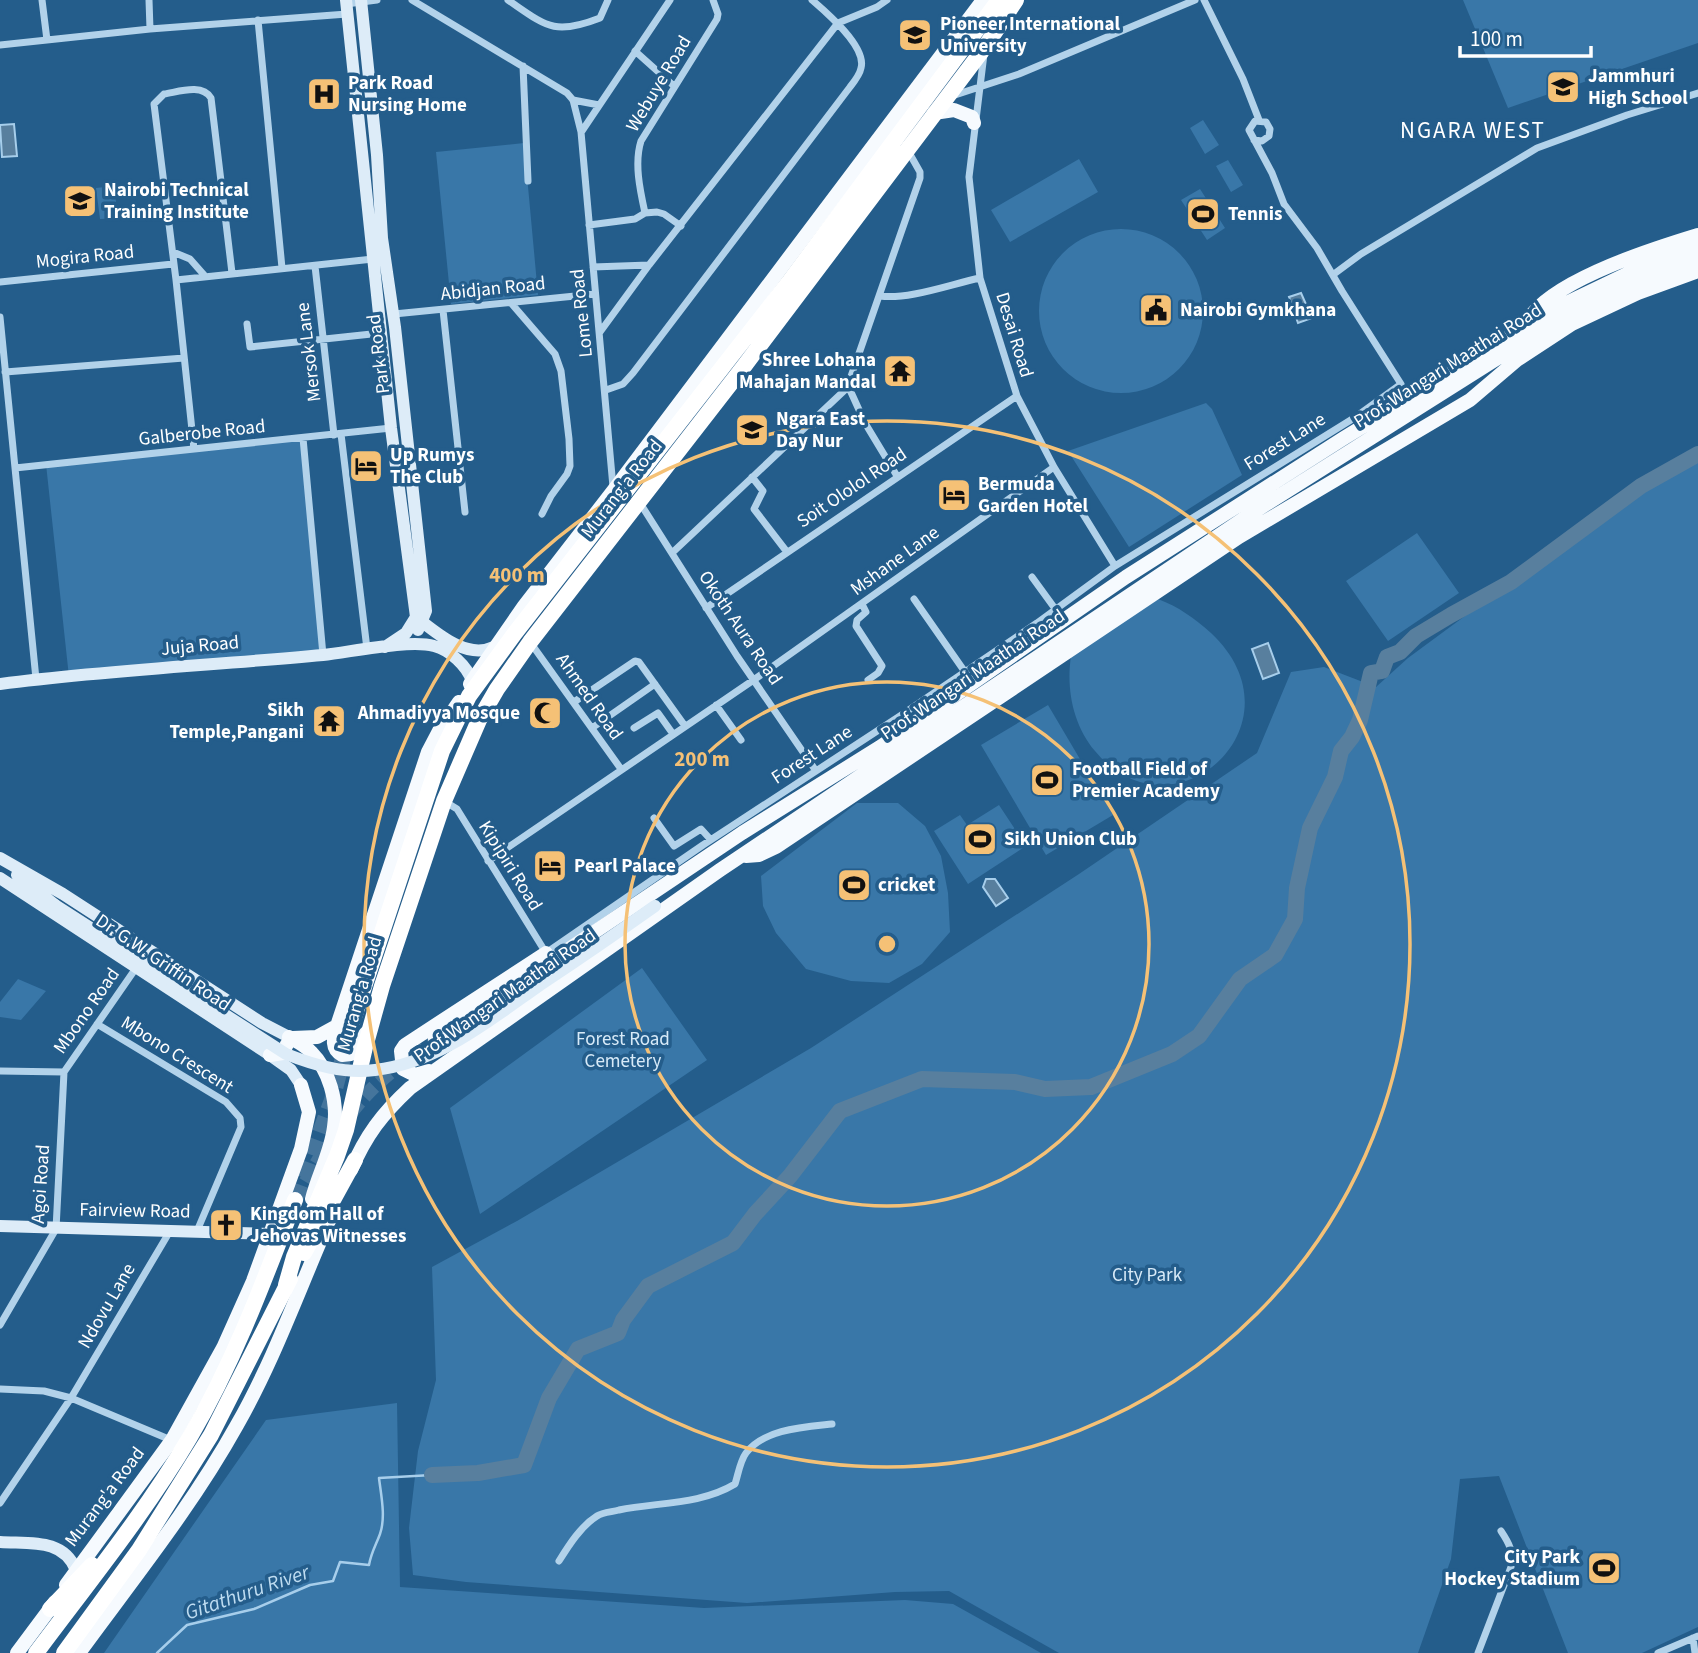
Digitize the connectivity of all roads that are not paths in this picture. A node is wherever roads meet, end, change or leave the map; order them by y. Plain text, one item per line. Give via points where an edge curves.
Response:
1 (42, 0) edge
2 (149, 0) edge
3 (377, 0) edge
4 (412, 0) edge
5 (508, 0) edge
6 (608, 0) edge
7 (670, 0) edge
8 (713, 0) edge
9 (812, 0) edge
10 (887, 0) edge
11 (984, 0) edge
12 (999, 0) edge
13 (1016, 0) edge
14 (1195, 0) edge
15 (1204, 0) edge
16 (361, 1) edge
17 (346, 6) edge
18 (258, 20) junction
19 (838, 23) junction
20 (150, 29) junction
21 (47, 40) junction
22 (0, 45) edge
23 (985, 47) junction
24 (635, 51) junction
25 (523, 66) junction
26 (674, 86) junction
27 (979, 88) junction
28 (1698, 93) edge
29 (945, 98) junction
30 (573, 100) junction
31 (599, 105) junction
32 (934, 113) junction
33 (1259, 120) junction
34 (974, 123) junction
35 (581, 132) junction
36 (1254, 140) junction
37 (376, 147) junction
38 (361, 148) junction
39 (907, 149) junction
40 (528, 181) dead end
41 (645, 213) junction
42 (589, 225) junction
43 (681, 226) junction
44 (1698, 235) edge
45 (1698, 248) edge
46 (173, 252) junction
47 (373, 260) junction
48 (1698, 260) edge
49 (173, 264) junction
50 (649, 265) junction
51 (315, 266) junction
52 (593, 267) junction
53 (282, 268) junction
54 (1698, 271) edge
55 (233, 273) junction
56 (1334, 275) junction
57 (205, 276) junction
58 (980, 278) junction
59 (176, 280) junction
60 (0, 282) edge
61 (595, 294) junction
62 (1595, 294) junction
63 (880, 296) junction
64 (511, 303) junction
65 (443, 310) junction
66 (394, 314) junction
67 (0, 317) edge
68 (247, 324) dead end
69 (1524, 326) junction
70 (600, 332) junction
71 (381, 333) junction
72 (324, 338) junction
73 (1514, 355) junction
74 (184, 358) junction
75 (5, 372) junction
76 (847, 388) junction
77 (606, 390) junction
78 (1017, 396) junction
79 (391, 428) junction
80 (337, 435) junction
81 (303, 438) junction
82 (194, 449) junction
83 (1054, 467) junction
84 (15, 468) junction
85 (897, 476) junction
86 (752, 477) junction
87 (613, 491) junction
88 (639, 502) junction
89 (465, 512) dead end
90 (542, 514) dead end
91 (787, 552) junction
92 (672, 553) junction
93 (1115, 566) junction
94 (1032, 577) dead end
95 (914, 599) dead end
96 (862, 604) junction
97 (705, 608) junction
98 (1056, 610) junction
99 (419, 619) junction
100 (530, 642) junction
101 (403, 645) junction
102 (494, 646) junction
103 (385, 648) junction
104 (367, 650) junction
105 (323, 655) junction
106 (965, 672) junction
107 (36, 679) junction
108 (754, 679) junction
109 (868, 680) dead end
110 (472, 681) junction
111 (0, 684) edge
112 (655, 684) junction
113 (463, 701) junction
114 (574, 702) junction
115 (716, 705) junction
116 (685, 726) junction
117 (592, 728) junction
118 (634, 728) dead end
119 (673, 734) junction
120 (741, 740) dead end
121 (621, 769) junction
122 (816, 771) junction
123 (444, 801) junction
124 (769, 817) junction
125 (654, 818) dead end
126 (737, 824) joint
127 (710, 840) junction
128 (674, 846) junction
129 (682, 859) junction
130 (0, 860) edge
131 (488, 861) junction
132 (720, 870) junction
133 (0, 877) edge
134 (55, 905) junction
135 (655, 906) junction
136 (546, 953) junction
137 (136, 968) junction
138 (353, 1020) tunnel mouth
139 (97, 1024) junction
140 (371, 1025) junction
141 (337, 1026) junction
142 (288, 1036) junction
143 (435, 1040) tunnel mouth
144 (270, 1055) junction
145 (437, 1069) junction
146 (0, 1071) edge
147 (64, 1072) junction
148 (300, 1085) joint
149 (355, 1160) junction
150 (295, 1200) dead end
151 (332, 1203) joint
152 (310, 1217) junction
153 (0, 1226) edge
154 (56, 1229) junction
155 (170, 1230) junction
156 (197, 1231) junction
157 (270, 1234) junction
158 (286, 1285) junction
159 (0, 1325) edge
160 (0, 1389) edge
161 (71, 1398) junction
162 (832, 1424) dead end
163 (172, 1440) junction
164 (0, 1503) edge
165 (1501, 1531) dead end
166 (0, 1542) edge
167 (116, 1545) junction
168 (139, 1550) junction
169 (559, 1562) dead end
170 (76, 1570) junction
171 (50, 1609) junction
172 (1696, 1637) edge
173 (17, 1653) edge
174 (36, 1653) edge
175 (64, 1653) edge
176 (78, 1653) edge
177 (1478, 1653) edge
178 (1658, 1653) edge
179 (1695, 1653) edge

1 - 21 street
2 - 20 street
3 - 16 street
4 - 25 street
5 - 6 street via 548,27 575,28 600,18
7 - 24 street
8 - 26 street, Webuye Road via 717,19
9 - 19 street
10 - 19 street
11 - 87 main road, Murang'a Road
12 - 113 highway, Murang'a Road via 902,133
13 - 23 highway, Murang'a Road
14 - 27 street
15 - 33 street
16 - 17 street
16 - 37 main road, Park Road
17 - 18 street
17 - 38 main road, Park Road
18 - 20 street
18 - 53 street
19 - 43 street
19 - 77 street via 862,64 850,87 633,373 618,388
20 - 21 street
21 - 22 street
23 - 27 street, Desai Road
23 - 29 highway, Murang'a Road
24 - 26 street
24 - 31 street
25 - 30 street
25 - 40 street
26 - 41 street, Webuye Road via 638,150
27 - 29 street
27 - 34 street, Desai Road
28 - 56 street via 1537,148
29 - 32 highway, Murang'a Road
30 - 31 street
30 - 35 street, Lome Road
31 - 35 street
32 - 34 main road via 954,110 968,114
32 - 39 highway, Murang'a Road
33 - 36 street via 1249,127
33 - 36 street via 1266,122 1270,133 1262,141
34 - 58 street, Desai Road via 969,177
35 - 42 street, Lome Road
36 - 56 street via 1284,204
37 - 38 street
37 - 66 main road, Park Road via 382,238
38 - 47 main road, Park Road
39 - 63 street via 920,178
39 - 88 highway, Murang'a Road
41 - 42 street via 635,219
41 - 43 street via 664,214
42 - 52 street, Lome Road
43 - 50 street
44 - 69 main road via 1588,276 1536,310
45 - 62 main road, Prof. Wangari Maathai Road via 1633,271
46 - 49 street
46 - 55 street via 155,104 164,94 201,90 211,98
46 - 57 street via 190,259
47 - 51 street
47 - 71 main road, Park Road
48 - 62 main road, Prof. Wangari Maathai Road
49 - 59 street
49 - 60 street, Mogira Road
50 - 52 street
50 - 70 street
51 - 53 street
51 - 72 street, Mersok Lane
52 - 61 street, Lome Road
53 - 55 street
54 - 73 main road via 1638,293
55 - 57 street
56 - 93 street, Forest Lane via 1401,384
57 - 59 street
58 - 63 street
58 - 78 street, Desai Road
59 - 74 street
61 - 64 street, Abidjan Road
61 - 70 street, Lome Road
62 - 69 main road, Prof. Wangari Maathai Road
62 - 73 main road, Prof. Wangari Maathai Road
63 - 76 street
64 - 65 street, Abidjan Road
64 - 90 street via 555,354 561,371 570,466
65 - 66 street, Abidjan Road
65 - 89 street
66 - 99 main road, Park Road via 426,611
67 - 75 street
68 - 72 street via 250,347
69 - 124 main road, Prof. Wangari Maathai Road via 1126,577
70 - 77 street, Lome Road
71 - 72 street
71 - 79 main road, Park Road
72 - 80 street, Mersok Lane
73 - 132 main road, Prof. Wangari Maathai Road via 1246,517
74 - 75 street
74 - 82 street
75 - 84 street
76 - 85 street
76 - 86 street
77 - 87 street, Lome Road
78 - 83 street, Desai Road
78 - 85 street, Soit Ololol Road
79 - 80 street, Galberobe Road
79 - 99 main road, Park Road
80 - 81 street, Galberobe Road
80 - 104 street, Mersok Lane
81 - 82 street, Galberobe Road
81 - 105 street
82 - 84 street, Galberobe Road
83 - 93 street, Desai Road
83 - 96 street, Mshane Lane
84 - 107 street
85 - 91 street, Soit Ololol Road
86 - 91 street via 763,491 754,509
86 - 92 street
87 - 102 main road, Murang'a Road
88 - 92 street, Okoth Aura Road
88 - 100 highway, Murang'a Road
91 - 97 street, Soit Ololol Road
92 - 97 street, Okoth Aura Road
93 - 98 street, Forest Lane
94 - 98 street
95 - 106 street
96 - 108 street, Mshane Lane
96 - 109 street via 866,612 856,626 882,666
97 - 108 street, Okoth Aura Road
98 - 106 street, Forest Lane
99 - 101 main road via 414,635
99 - 102 main road via 462,646 481,651
99 - 103 main road
100 - 114 street, Ahmed Road
100 - 123 highway, Murang'a Road via 479,720
101 - 103 main road, Juja Road
101 - 110 main road, Juja Road via 433,645 444,650
102 - 110 main road, Murang'a Road
103 - 104 main road, Juja Road
104 - 105 main road, Juja Road
105 - 107 main road, Juja Road
106 - 122 street, Forest Lane
107 - 111 main road, Juja Road
108 - 115 street, Mshane Lane
108 - 122 street, Okoth Aura Road
110 - 113 main road, Murang'a Road
112 - 114 street via 635,661
112 - 116 street
112 - 117 street
113 - 138 highway, Murang'a Road via 442,751
113 - 141 main road via 428,752
114 - 117 street, Ahmed Road
115 - 116 street, Mshane Lane
115 - 120 street
116 - 119 street, Mshane Lane
117 - 121 street, Ahmed Road
118 - 119 street via 658,713
119 - 121 street, Mshane Lane
121 - 131 street, Mshane Lane
122 - 126 street, Forest Lane
123 - 131 street, Kipipiri Road via 457,808
123 - 140 highway, Murang'a Road
124 - 135 main road
124 - 143 main road, Prof. Wangari Maathai Road
125 - 128 street
126 - 127 street, Prof. Wangari Maathai Road
127 - 128 street via 701,829
127 - 129 street, Prof. Wangari Maathai Road
128 - 129 street
129 - 136 street, Prof. Wangari Maathai Road
130 - 134 main road, Dr. G.W. Griffin Road
130 - 142 main road, Dr. G.W. Griffin Road via 63,894
131 - 136 street, Kipipiri Road
132 - 135 main road
132 - 145 main road, Prof. Wangari Maathai Road
133 - 134 main road
133 - 137 main road, Dr. G.W. Griffin Road
134 - 135 main road, Prof. Wangari Maathai Road, bridge via 286,1054 315,1065 354,1071 414,1062 446,1048
136 - 145 main road via 412,1039 401,1051 403,1069 410,1074
137 - 139 street, Mbono Road
137 - 144 main road, Dr. G.W. Griffin Road
139 - 147 street, Mbono Road
139 - 156 street, Mbono Crescent via 226,1102 240,1118 241,1127
140 - 141 main road via 356,1050 346,1056 333,1044
140 - 152 highway, Murang'a Road via 346,1130
141 - 142 main road via 317,1037
142 - 144 main road via 283,1053
142 - 152 main road, Murang'a Road via 312,1052 331,1086 335,1104 334,1127
144 - 148 main road, Dr. G.W. Griffin Road via 291,1070
145 - 149 main road, Prof. Wangari Maathai Road via 377,1121
146 - 147 street
147 - 154 street, Agoi Road
148 - 157 main road, Murang'a Road via 308,1124
149 - 151 highway, Prof. Wangari Maathai Road
149 - 176 main road via 236,1428 168,1531
150 - 167 highway, Murang'a Road via 226,1368 165,1478
151 - 158 highway, Murang'a Road
152 - 158 highway, Murang'a Road
153 - 154 main road, Fairview Road
154 - 155 main road, Fairview Road
154 - 159 street, Agoi Road
155 - 156 main road, Fairview Road
155 - 161 street, Ndovu Lane
156 - 157 main road, Fairview Road
157 - 163 main road, Murang'a Road via 223,1348
158 - 168 highway, Murang'a Road via 211,1434
160 - 161 street via 44,1391
161 - 163 street
161 - 164 street, Ndovu Lane
162 - 169 street via 796,1428 763,1439 745,1454 735,1484 721,1493 598,1515 572,1540
163 - 170 main road, Murang'a Road
165 - 177 street via 1513,1559
166 - 170 main road via 54,1546
167 - 171 highway
167 - 174 highway, Murang'a Road
168 - 175 highway, Murang'a Road
168 - 176 highway
170 - 171 main road, Murang'a Road
171 - 173 main road, Murang'a Road
172 - 178 street
172 - 179 street

